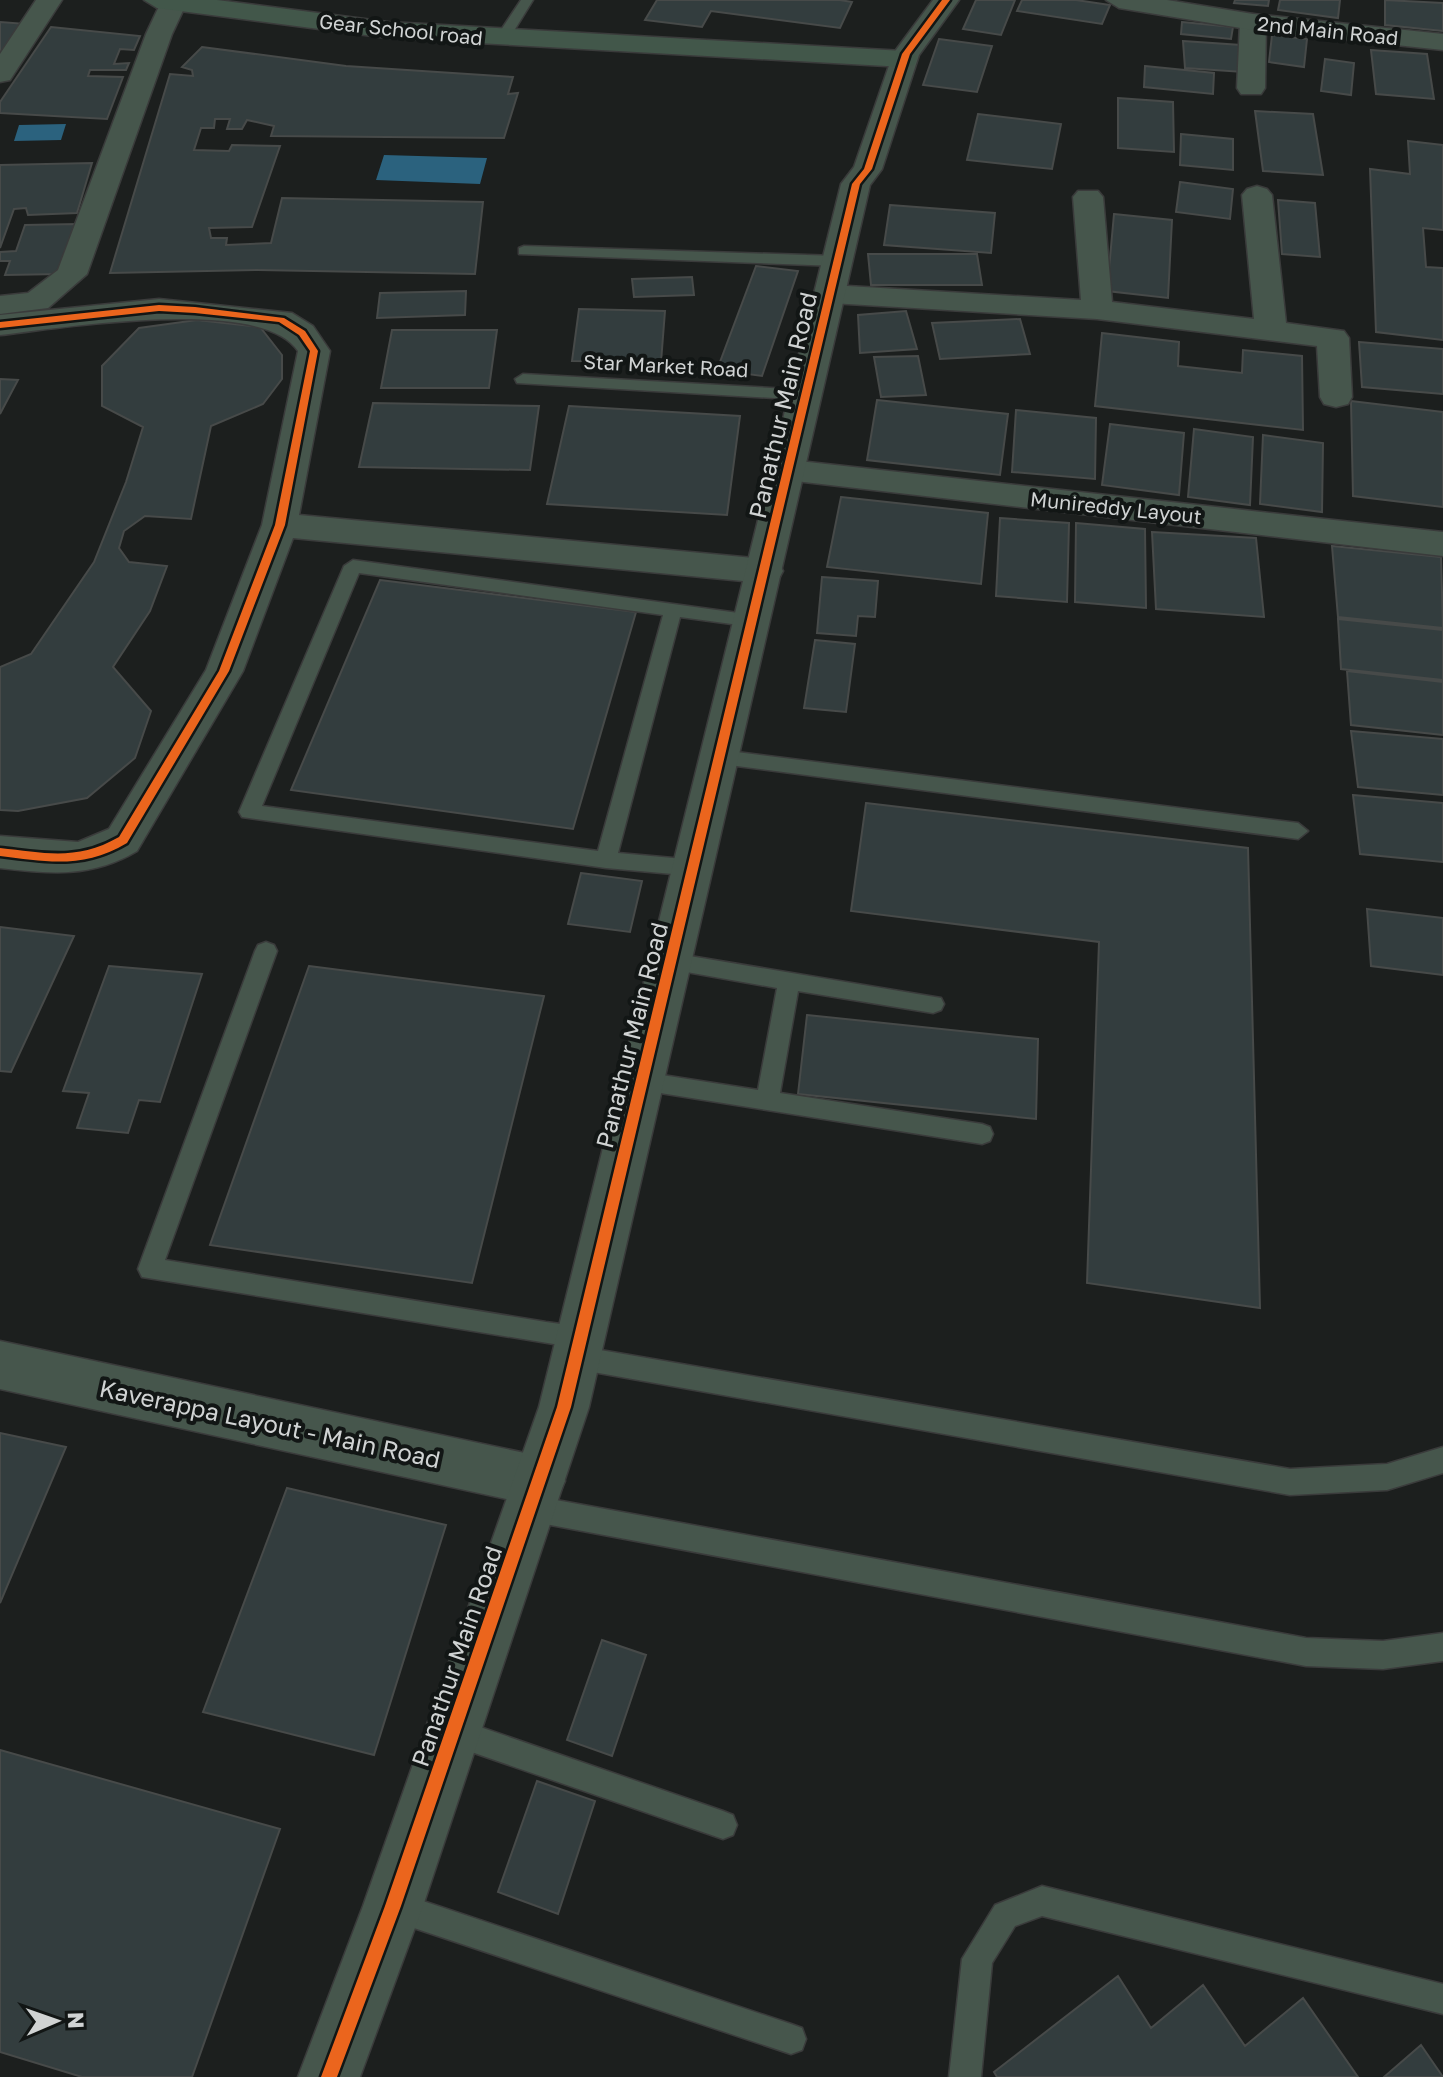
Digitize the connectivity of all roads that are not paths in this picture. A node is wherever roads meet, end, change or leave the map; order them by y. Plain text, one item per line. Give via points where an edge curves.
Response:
1 (49, 0) edge
2 (527, 0) edge
3 (919, 0) edge
4 (946, 0) edge
5 (1119, 0) edge
6 (166, 1) edge
7 (1253, 22) junction
8 (502, 39) junction
9 (1443, 42) edge
10 (881, 71) junction
11 (0, 74) edge
12 (1251, 88) dead end
13 (856, 184) junction
14 (1257, 195) dead end
15 (1088, 197) dead end
16 (524, 251) dead end
17 (834, 278) junction
18 (0, 305) edge
19 (1097, 310) junction
20 (0, 325) edge
21 (1271, 331) junction
22 (523, 379) dead end
23 (807, 395) junction
24 (1336, 397) dead end
25 (790, 471) junction
26 (280, 525) junction
27 (1443, 544) edge
28 (765, 571) junction
29 (673, 610) junction
30 (754, 621) junction
31 (721, 757) junction
32 (1298, 831) dead end
33 (0, 852) edge
34 (606, 860) junction
35 (695, 868) junction
36 (266, 951) dead end
37 (672, 962) junction
38 (789, 982) junction
39 (933, 1004) dead end
40 (643, 1082) junction
41 (767, 1101) junction
42 (982, 1134) dead end
43 (579, 1347) junction
44 (0, 1365) edge
45 (1443, 1460) edge
46 (534, 1495) junction
47 (1443, 1647) edge
48 (454, 1732) junction
49 (723, 1825) dead end
50 (393, 1906) junction
51 (1443, 1999) edge
52 (791, 2039) dead end
53 (329, 2077) edge
54 (965, 2077) edge

1 - 11 street
2 - 8 lane
3 - 10 street, Panathur Main Road
4 - 10 street, Panathur Main Road
5 - 7 street, 2nd Main Road
6 - 8 main road, Gear School road
6 - 18 street via 159,34 72,274 37,301
7 - 9 street, 2nd Main Road
7 - 12 street
8 - 10 main road, Gear School road via 646,47
10 - 13 street, Panathur Main Road via 868,169
10 - 13 street, Panathur Main Road via 850,168
13 - 17 street, Panathur Main Road
14 - 21 street
15 - 19 street
16 - 17 lane
17 - 19 street
17 - 23 street, Panathur Main Road
19 - 21 street
20 - 26 street via 159,308 281,320 302,333 314,351
21 - 24 street via 1333,338
22 - 23 lane, Star Market Road
23 - 25 street, Panathur Main Road
25 - 27 street, Munireddy Layout
25 - 28 street, Panathur Main Road
26 - 28 street
26 - 33 street via 224,671 123,840 79,860
28 - 30 street, Panathur Main Road
29 - 30 lane
29 - 34 lane
29 - 34 lane via 353,566 249,812
30 - 31 street, Panathur Main Road
31 - 32 lane
31 - 35 street, Panathur Main Road
34 - 35 lane
35 - 37 street, Panathur Main Road
36 - 43 lane via 150,1269 546,1334
37 - 38 lane
37 - 40 street, Panathur Main Road
38 - 39 lane
38 - 41 lane
40 - 41 lane
40 - 43 street, Panathur Main Road
41 - 42 lane
43 - 45 lane via 1290,1482 1387,1477
43 - 46 street, Panathur Main Road
44 - 46 street, Kaverappa Layout - Main Road
46 - 47 lane via 1306,1652 1383,1655
46 - 48 street, Panathur Main Road
48 - 49 lane
48 - 50 street, Panathur Main Road
50 - 52 lane
50 - 53 street, Panathur Main Road
51 - 54 lane via 1042,1901 1005,1915 977,1959

